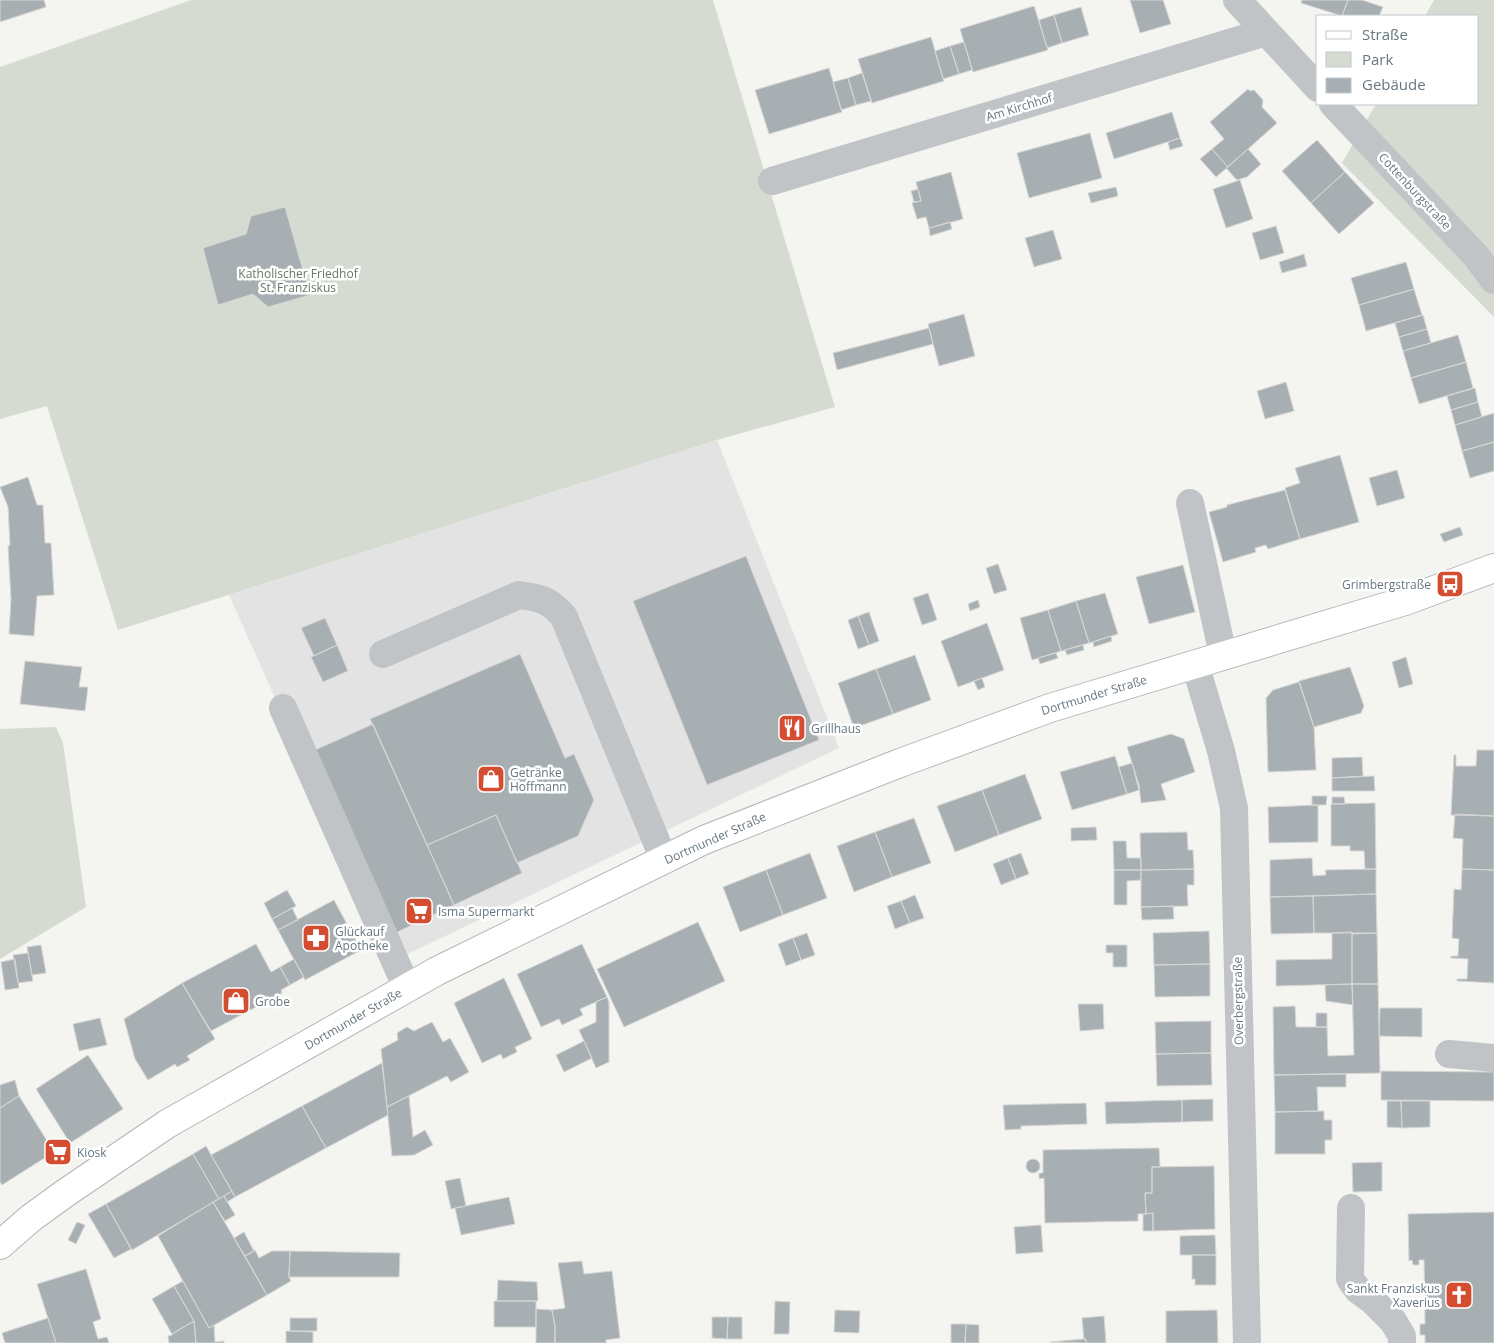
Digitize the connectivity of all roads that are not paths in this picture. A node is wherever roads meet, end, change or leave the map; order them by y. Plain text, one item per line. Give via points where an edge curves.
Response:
1 (1237, 0) edge
2 (1266, 32) junction
3 (1316, 86) edge
4 (1334, 105) edge
5 (772, 181) dead end
6 (1494, 280) edge
7 (1190, 503) dead end
8 (1494, 568) edge
9 (382, 654) dead end
10 (1222, 655) junction
11 (1196, 664) junction
12 (283, 708) dead end
13 (664, 860) junction
14 (408, 988) junction
15 (1448, 1054) dead end
16 (1494, 1058) edge
17 (1351, 1208) dead end
18 (0, 1245) edge
19 (1247, 1343) edge
20 (1402, 1343) edge

1 - 2 street
2 - 3 street
2 - 5 street, Am Kirchhof
4 - 6 street, Cottenburgstraße via 1476,256
7 - 10 street
8 - 10 main road, Dortmunder Straße via 1405,601
9 - 13 street via 520,595 540,598 555,605 564,617
10 - 11 main road, Dortmunder Straße
11 - 13 main road, Dortmunder Straße via 1050,708 900,763 704,840
11 - 19 street, Overbergstraße via 1234,808
12 - 14 street
13 - 14 main road, Dortmunder Straße
14 - 18 main road, Dortmunder Straße via 167,1124 64,1194
15 - 16 street
17 - 20 street via 1350,1279 1393,1321 1402,1336

